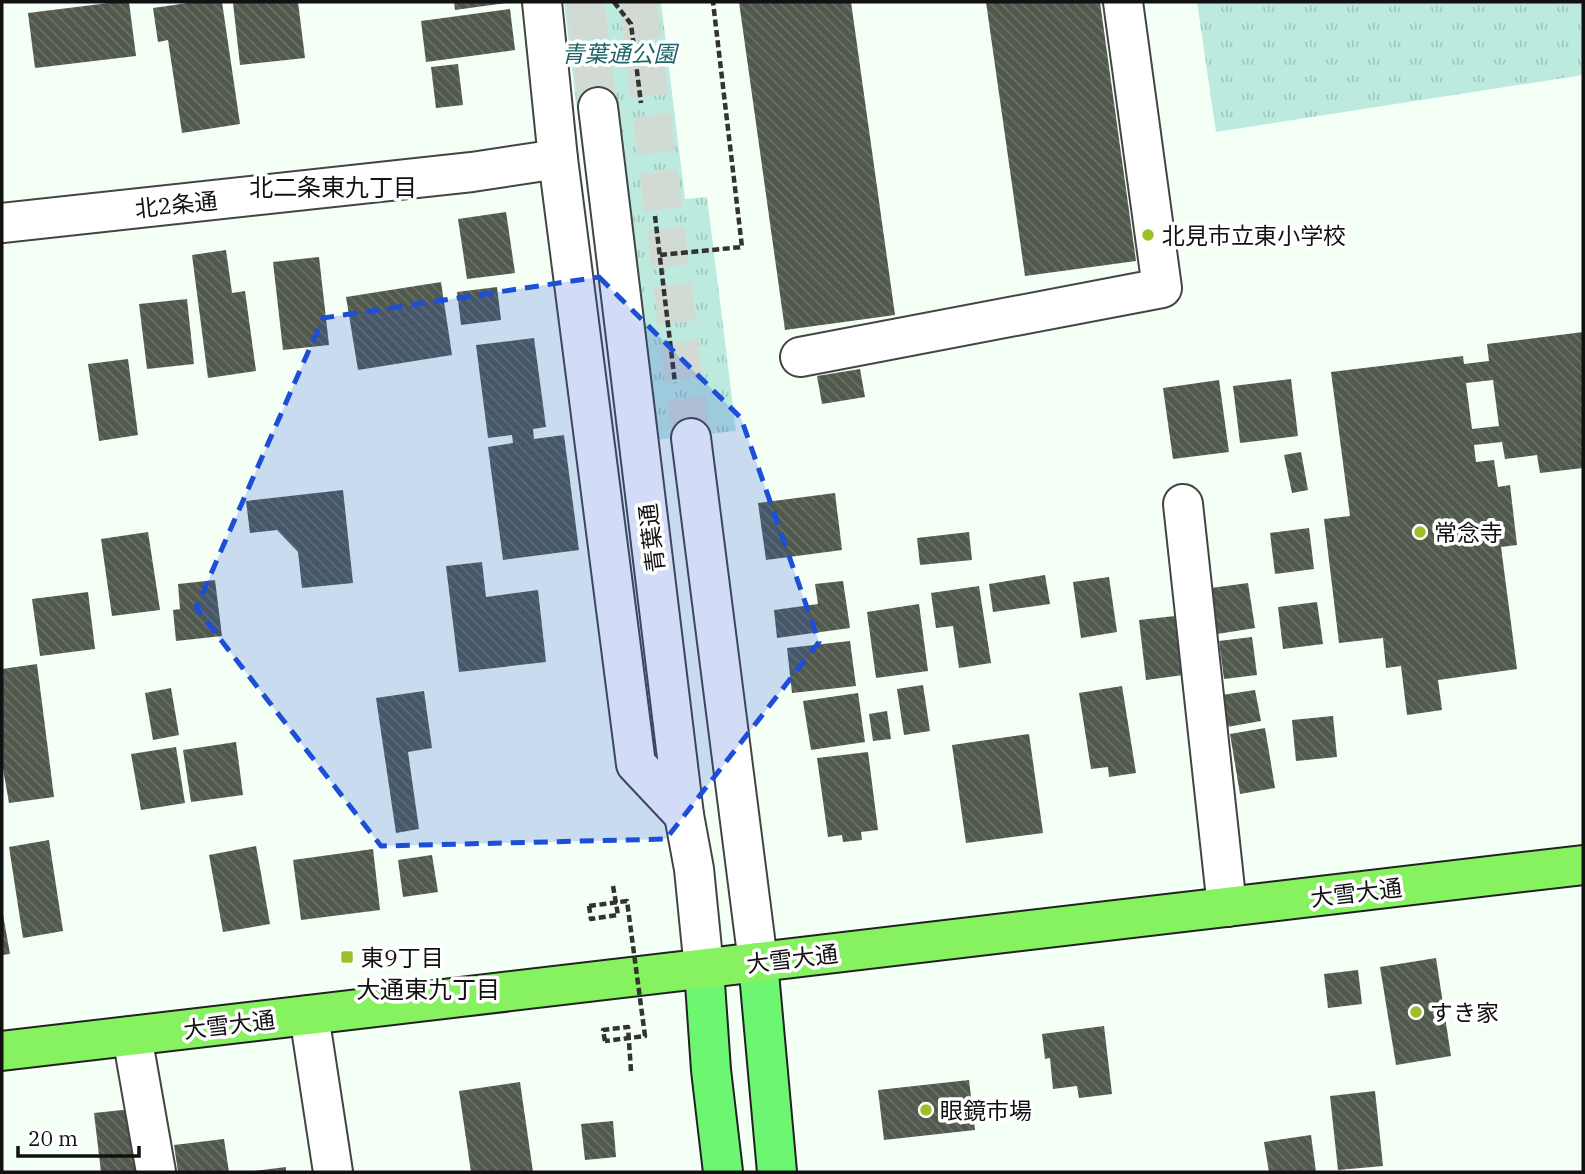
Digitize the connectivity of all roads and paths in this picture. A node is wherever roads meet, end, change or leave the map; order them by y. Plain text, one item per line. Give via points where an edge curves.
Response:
1 (542, 2) edge
2 (713, 2) edge
3 (1123, 2) edge
4 (597, 107) tunnel mouth
5 (558, 159) junction
6 (2, 223) edge
7 (660, 255) dead end
8 (800, 357) dead end
9 (691, 438) tunnel mouth
10 (1183, 504) dead end
11 (684, 815) junction
12 (1583, 865) edge
13 (613, 886) dead end
14 (1227, 907) junction
15 (758, 962) junction
16 (704, 969) junction
17 (309, 1015) junction
18 (132, 1036) junction
19 (2, 1051) edge
20 (631, 1071) dead end
21 (156, 1172) edge
22 (333, 1172) edge
23 (723, 1172) edge
24 (777, 1172) edge

1 - 5 street
2 - 7 path via 742,247
3 - 8 street via 1162,288
4 - 11 street, 青葉通
5 - 6 street, 北2条通
5 - 11 street via 636,764
9 - 15 street
10 - 14 street
11 - 16 street, 青葉通
12 - 14 highway, 大雪大通
13 - 20 path, bridge via 618,915 591,919 589,906 628,901 645,1036 605,1041 603,1030 628,1027
14 - 15 highway, 大雪大通
15 - 16 highway, 大雪大通
15 - 24 main road
16 - 17 highway, 大雪大通
16 - 23 main road
17 - 18 highway, 大雪大通
17 - 22 street
18 - 19 highway, 大雪大通
18 - 21 street

